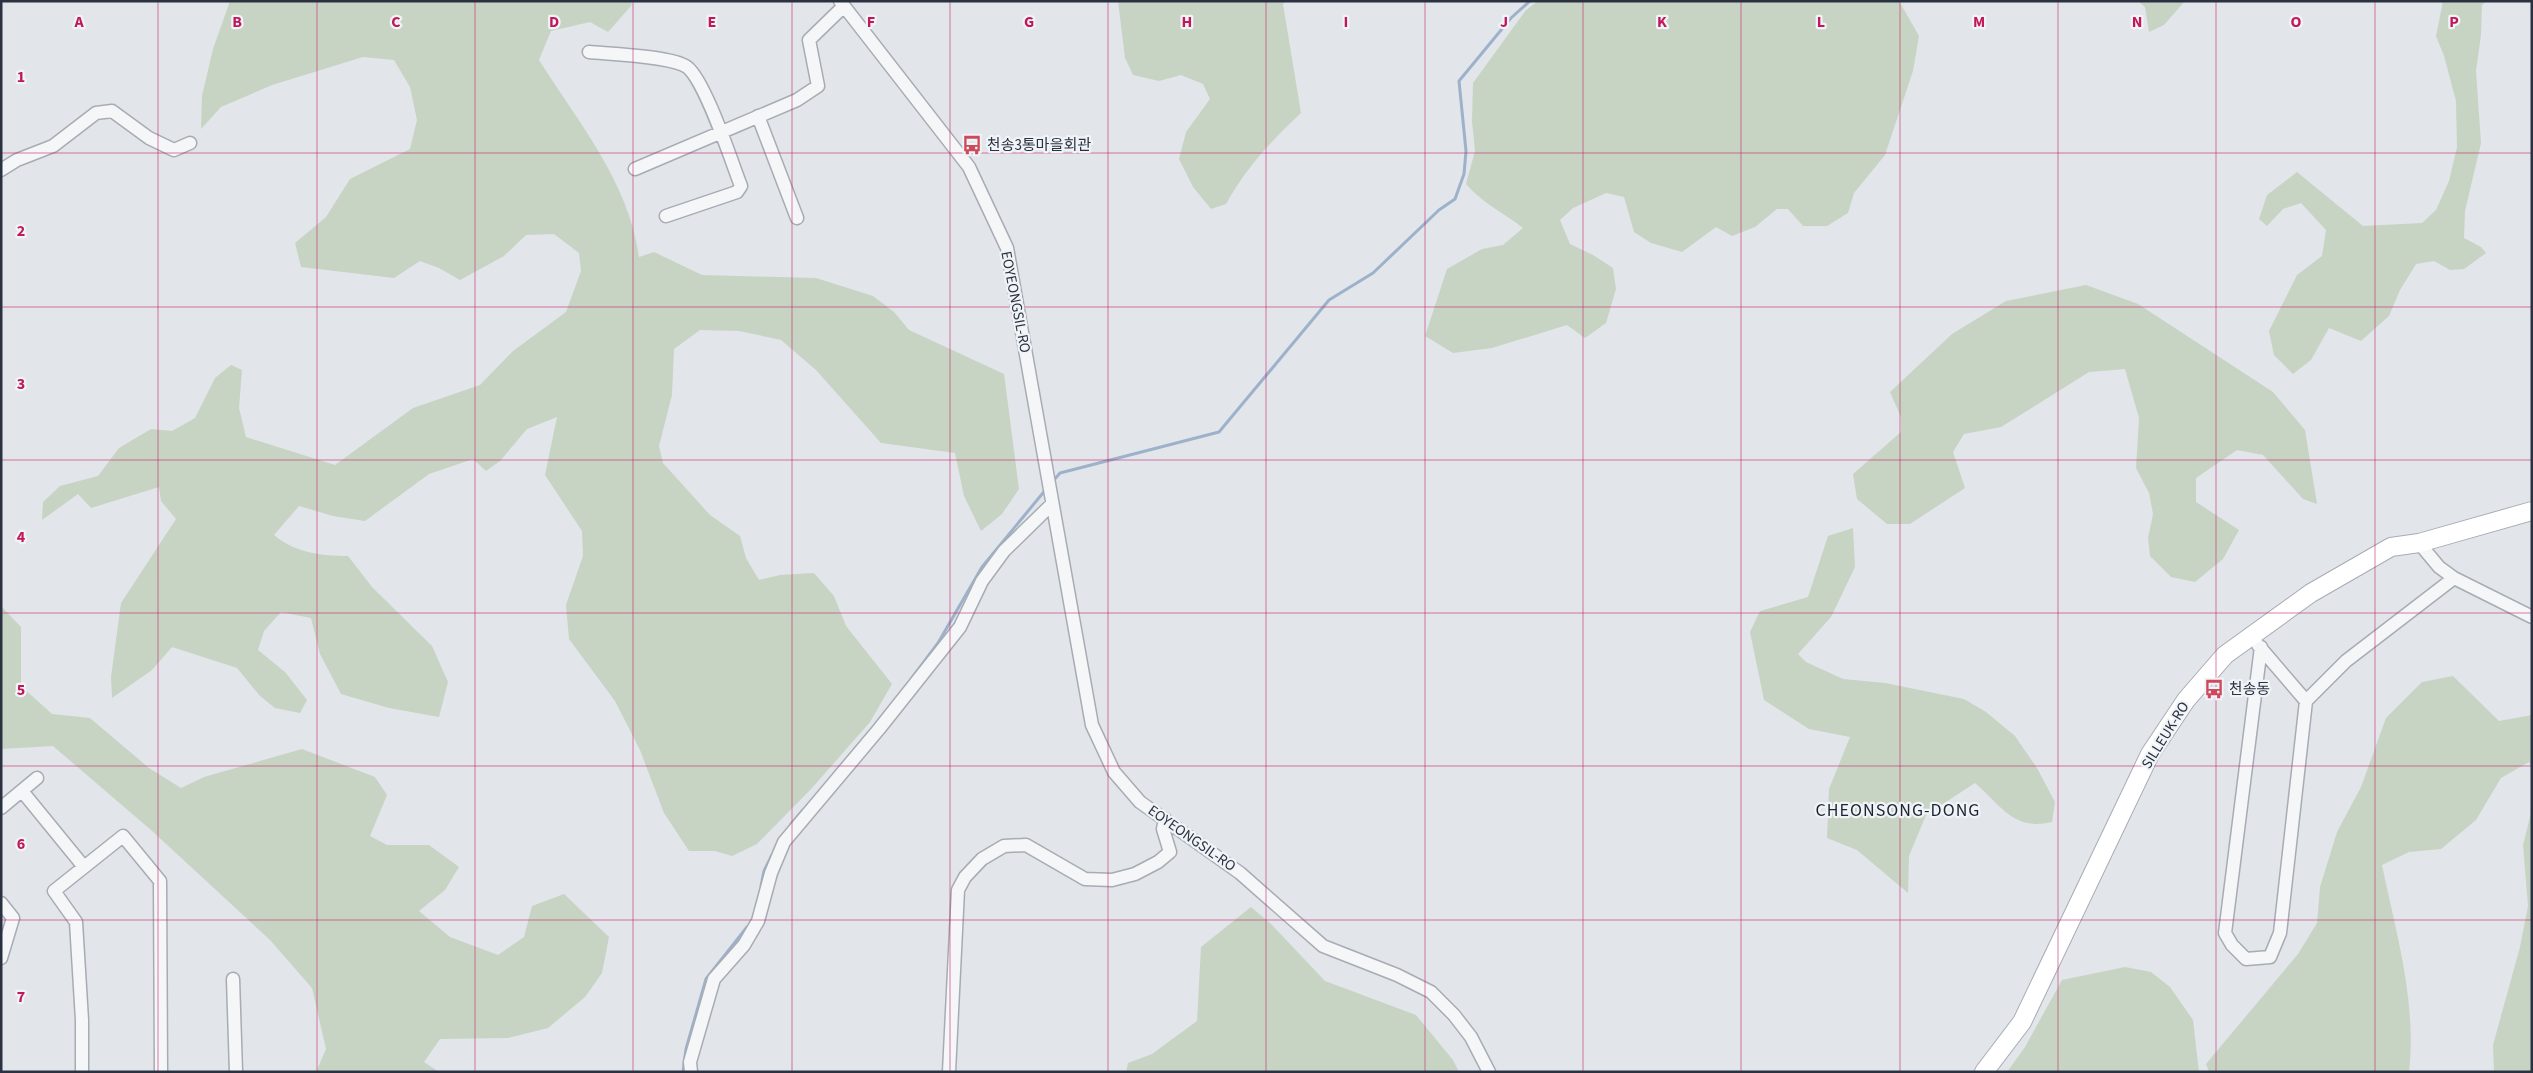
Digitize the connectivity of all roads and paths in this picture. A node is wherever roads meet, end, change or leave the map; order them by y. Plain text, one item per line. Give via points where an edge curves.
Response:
1 (842, 4) edge
2 (589, 52) dead end
3 (758, 116) junction
4 (720, 132) junction
5 (190, 144) dead end
6 (635, 169) dead end
7 (1, 170) edge
8 (666, 216) dead end
9 (797, 218) dead end
10 (1051, 501) junction
11 (2532, 510) edge
12 (2419, 543) junction
13 (2454, 578) junction
14 (2532, 617) edge
15 (2255, 641) junction
16 (2306, 701) junction
17 (37, 778) dead end
18 (22, 791) junction
19 (1, 808) edge
20 (1165, 819) junction
21 (84, 867) junction
22 (1, 903) edge
23 (1, 958) edge
24 (233, 979) dead end
25 (82, 1072) edge
26 (160, 1072) edge
27 (236, 1072) edge
28 (691, 1072) edge
29 (949, 1072) edge
30 (1489, 1072) edge
31 (1984, 1072) edge

1 - 3 street, EOYEONGSIL-RO via 809,40 818,86 797,100
1 - 10 street, EOYEONGSIL-RO via 969,167 1007,248
2 - 4 street via 670,61 687,67 700,86
3 - 4 street, EOYEONGSIL-RO
3 - 9 street
4 - 6 street, EOYEONGSIL-RO
4 - 8 street via 741,186 737,192
5 - 7 street via 174,150 149,138 112,111 96,114 53,146
10 - 20 street, EOYEONGSIL-RO via 1092,724 1114,772 1140,802
10 - 28 street via 1004,551 982,581 960,627 784,842 771,873 758,921 744,945 714,979 690,1062
11 - 12 main road, SILLEUK-RO
12 - 13 street via 2439,567
12 - 15 main road, SILLEUK-RO via 2392,548 2311,594
13 - 14 street
13 - 16 street via 2346,661
15 - 16 street
15 - 16 street via 2225,933 2246,959 2270,957 2280,933
15 - 31 main road, SILLEUK-RO via 2225,655 2186,700 2150,754 2022,1022
17 - 18 street
18 - 19 street
18 - 21 street
20 - 29 street via 1163,829 1170,852 1135,874 1112,880 1085,879 1026,845 1004,846 982,859 965,877 958,890
20 - 30 street, EOYEONGSIL-RO via 1240,873 1323,946 1431,992 1471,1037
21 - 25 street via 54,891 76,922
21 - 26 street via 123,836 160,881
22 - 23 street via 13,918
24 - 27 street

